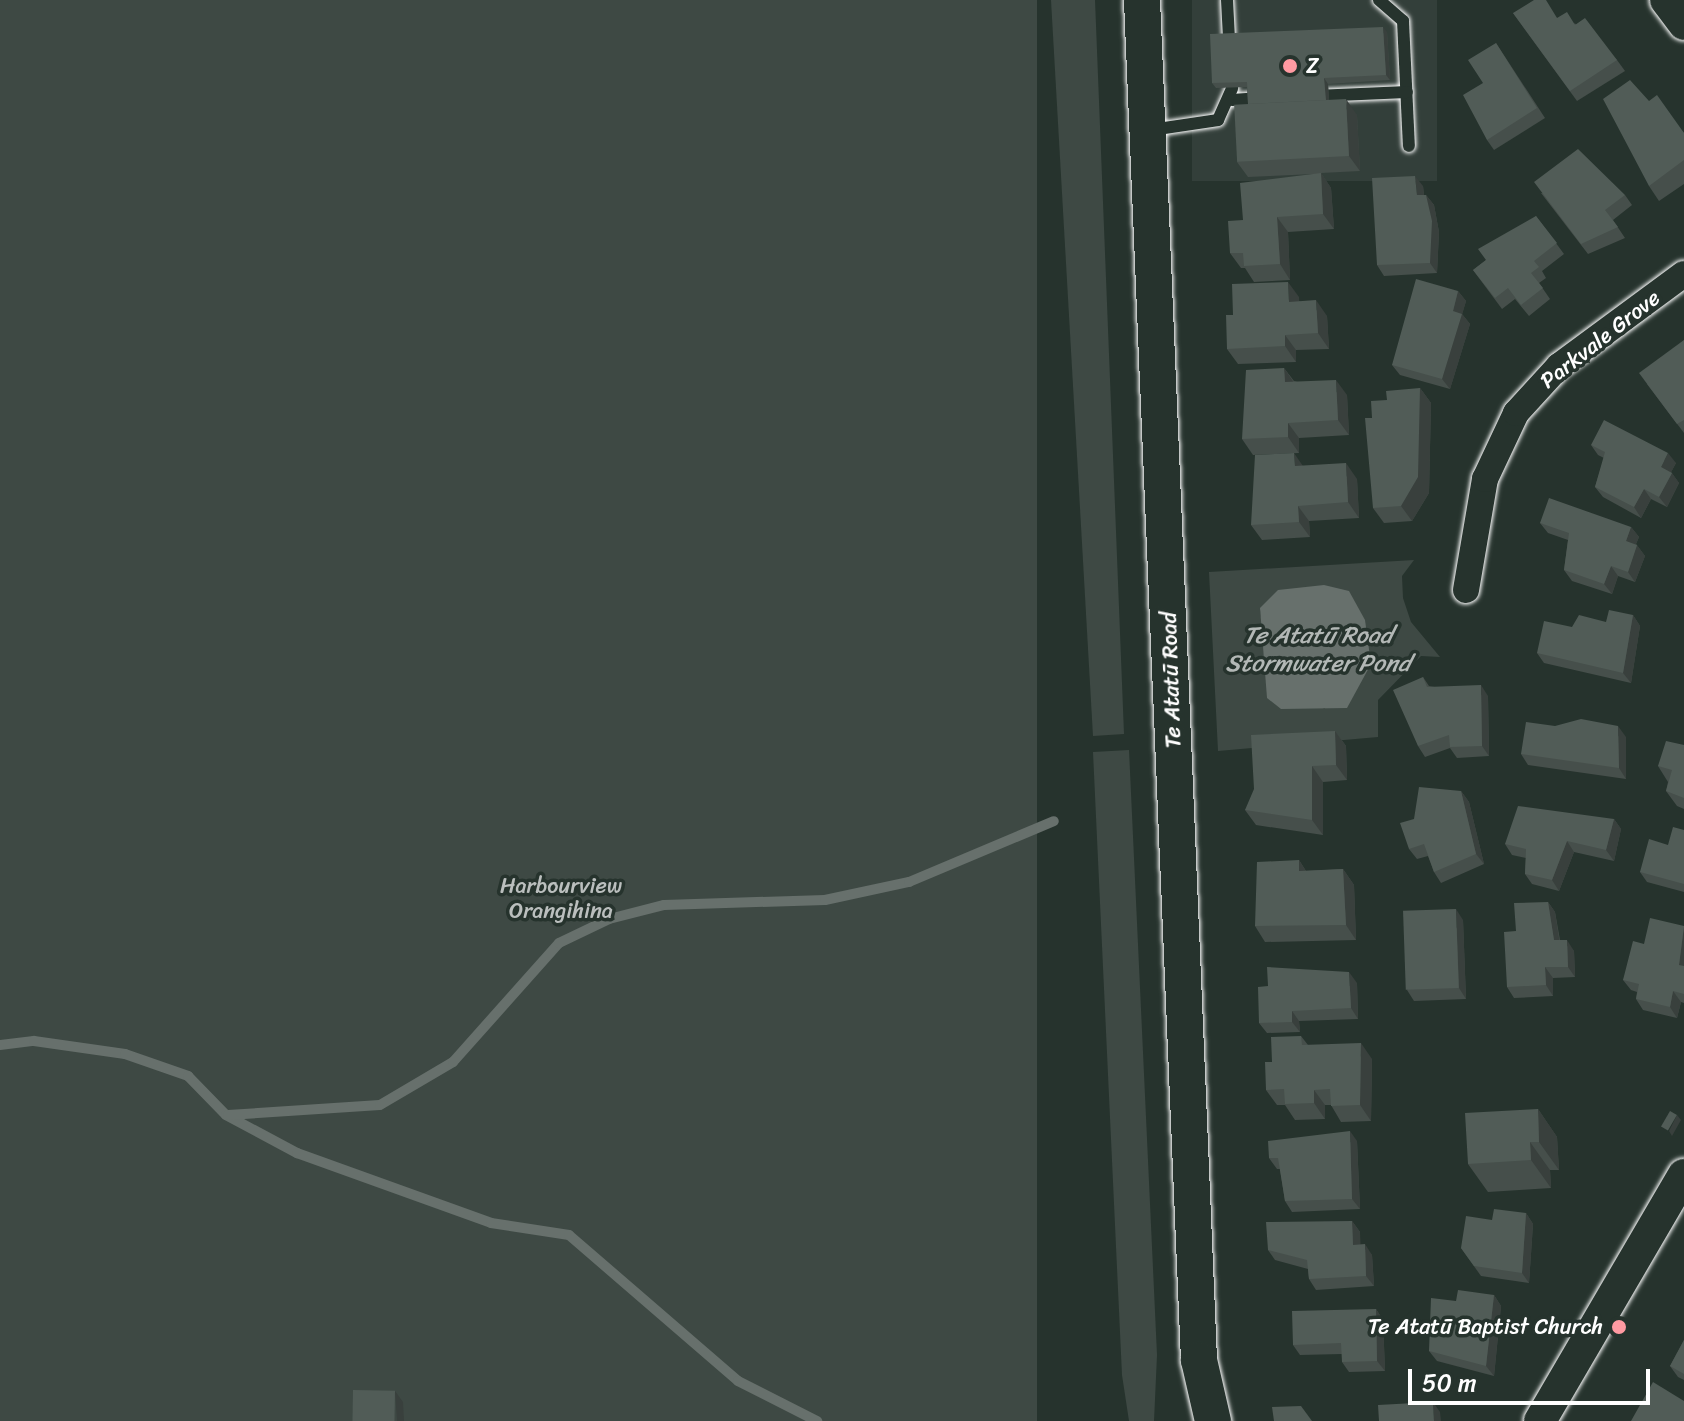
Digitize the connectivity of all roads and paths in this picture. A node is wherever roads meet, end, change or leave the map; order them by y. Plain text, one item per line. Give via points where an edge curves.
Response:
1 (1142, 0) edge
2 (1227, 0) edge
3 (1379, 0) edge
4 (1666, 0) edge
5 (1684, 24) edge
6 (1229, 39) edge
7 (1407, 92) junction
8 (1295, 97) edge
9 (1279, 98) edge
10 (1147, 130) junction
11 (1409, 146) dead end
12 (1684, 274) edge
13 (1466, 590) dead end
14 (1684, 1175) edge
15 (1199, 1360) junction
16 (1186, 1421) edge
17 (1213, 1421) edge
18 (1540, 1421) edge

1 - 10 main road, Te Atatū Road
2 - 6 lane
3 - 7 lane via 1403,21
4 - 5 street
7 - 8 lane
7 - 11 lane
9 - 10 lane via 1232,94 1208,123
10 - 15 main road, Te Atatū Road
12 - 13 street, Parkvale Grove via 1559,366 1516,413 1485,479
14 - 18 street
15 - 16 main road, Te Atatū Road
15 - 17 main road, Te Atatū Road

